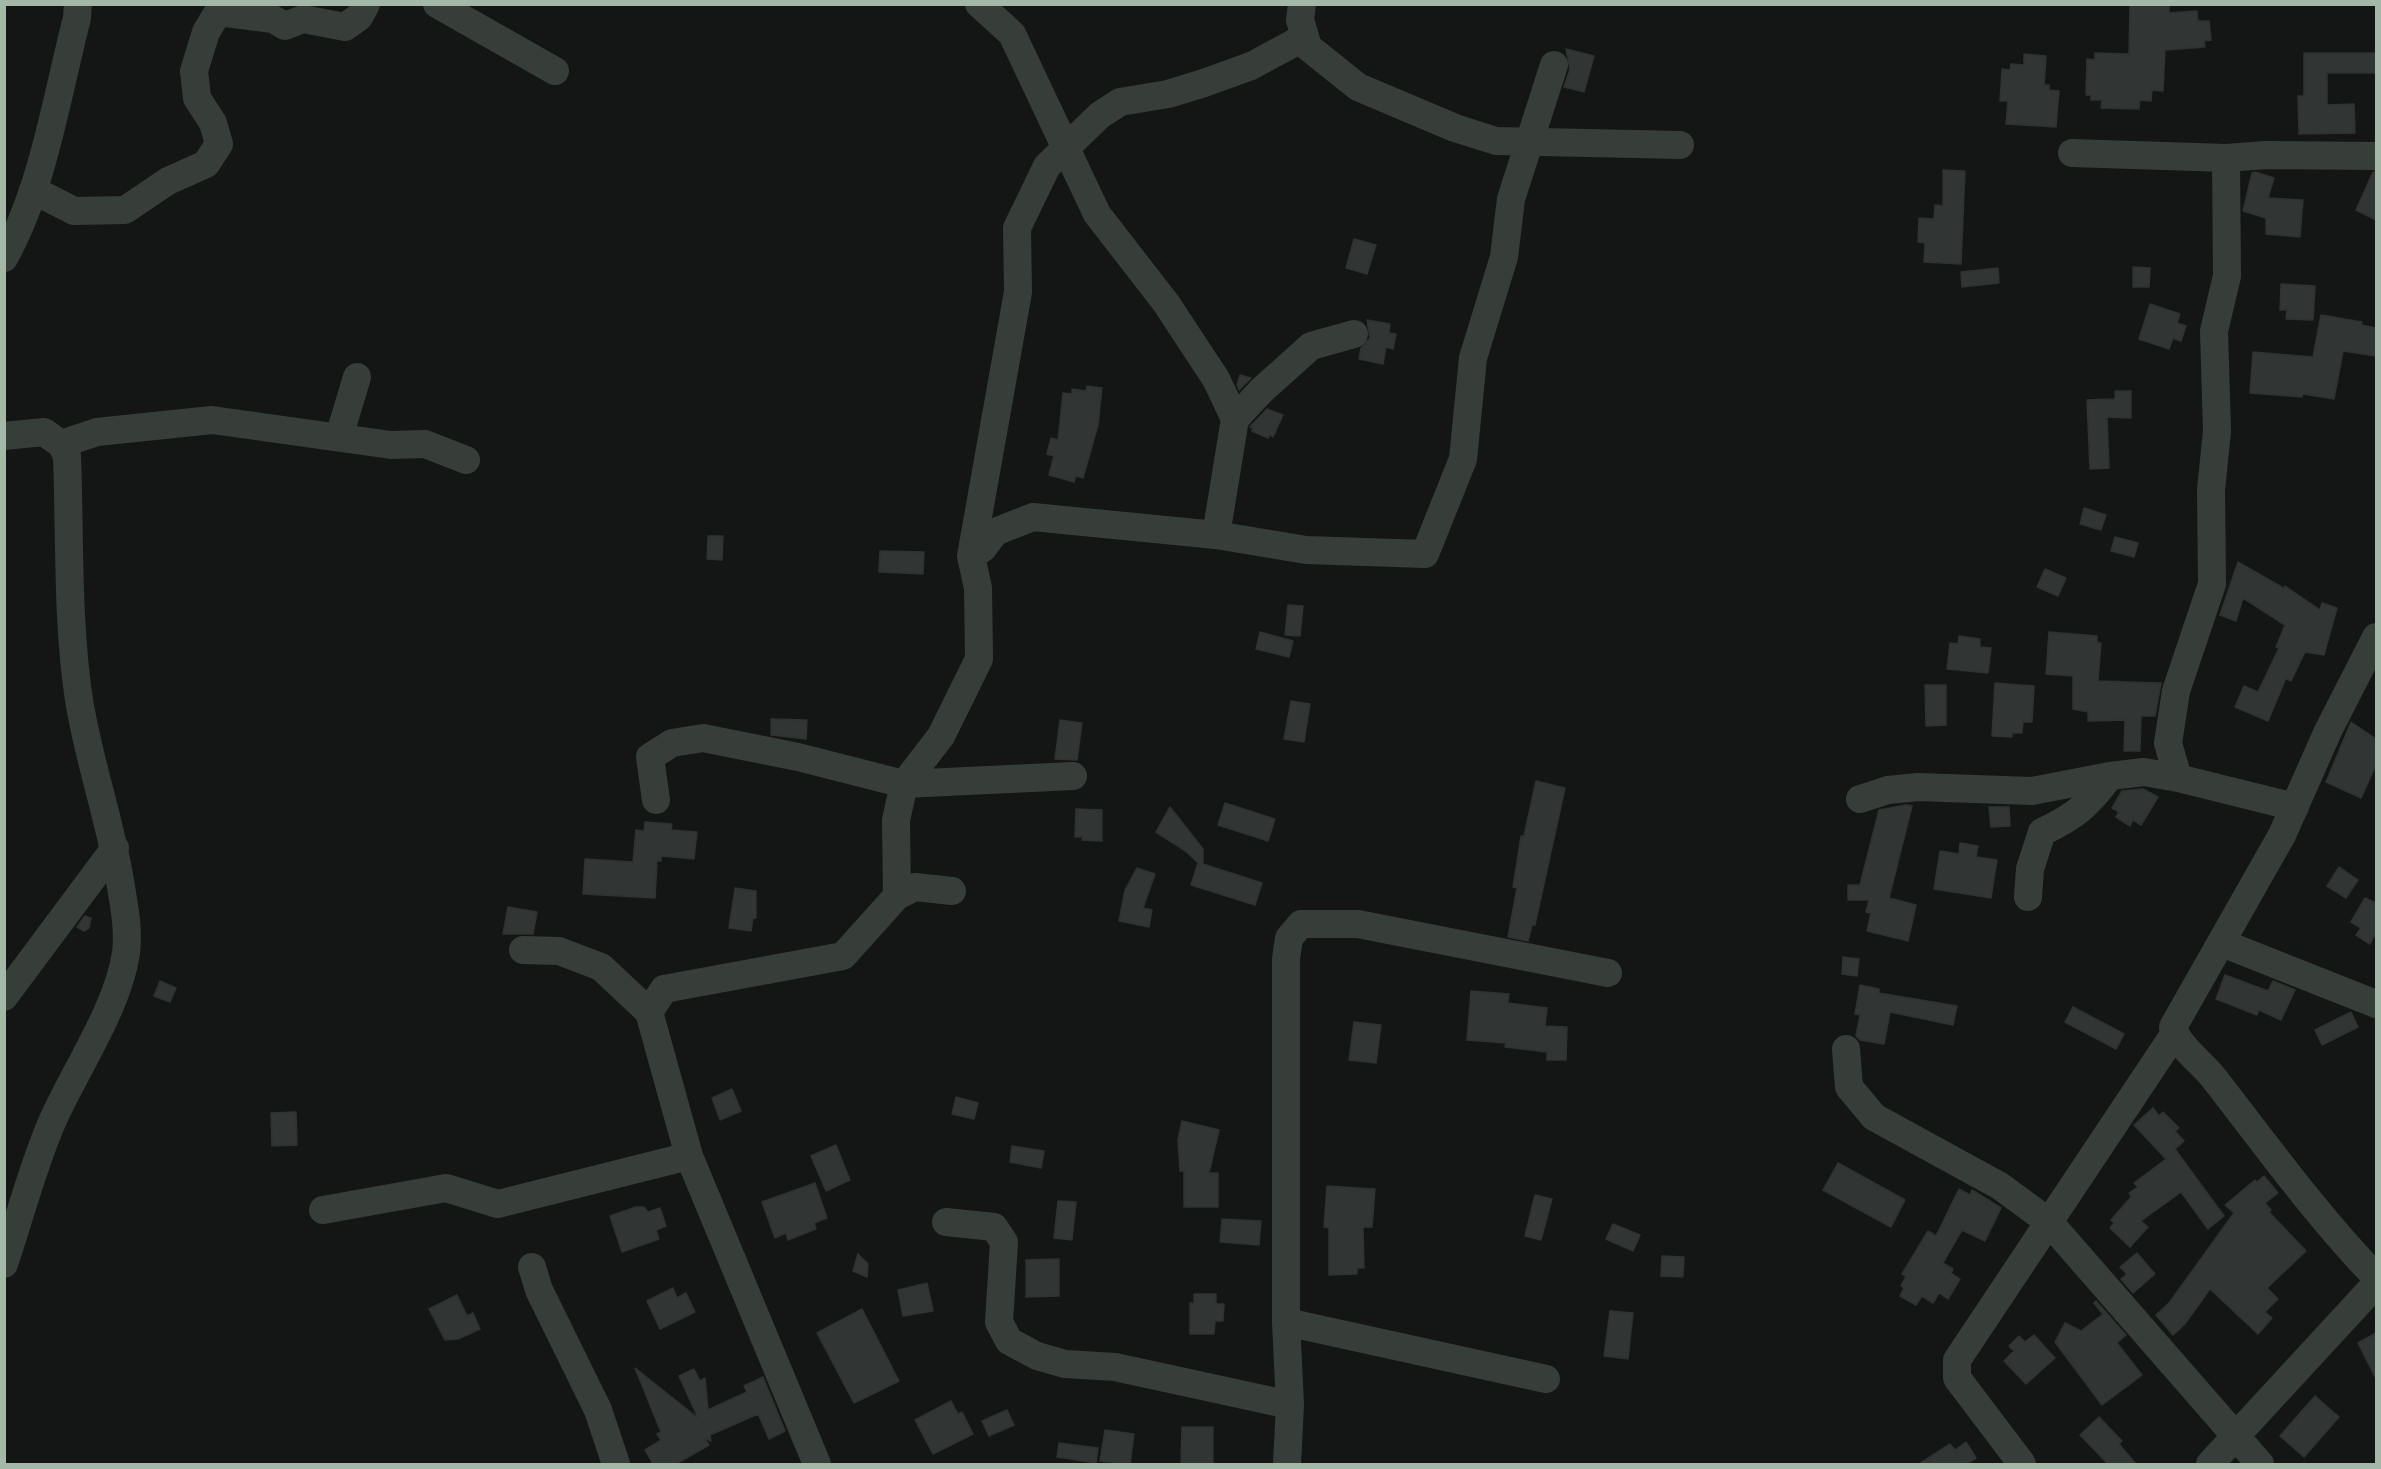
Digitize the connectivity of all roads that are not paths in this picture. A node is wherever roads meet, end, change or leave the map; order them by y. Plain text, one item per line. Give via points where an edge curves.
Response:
1 (78, 4) edge
2 (366, 4) edge
3 (437, 4) edge
4 (979, 4) edge
5 (1302, 4) edge
6 (1305, 37) junction
7 (1554, 65) dead end
8 (555, 71) dead end
9 (1528, 141) junction
10 (1680, 145) dead end
11 (1067, 148) junction
12 (2072, 153) dead end
13 (2376, 156) edge
14 (2226, 158) junction
15 (33, 190) junction
16 (4, 258) edge
17 (1354, 334) dead end
18 (357, 377) dead end
19 (1234, 419) junction
20 (4, 436) edge
21 (339, 437) junction
22 (62, 444) junction
23 (466, 459) dead end
24 (1216, 535) junction
25 (971, 556) junction
26 (2376, 638) edge
27 (1073, 776) dead end
28 (2110, 776) junction
29 (2178, 778) junction
30 (904, 784) junction
31 (2032, 791) junction
32 (1860, 799) dead end
33 (656, 800) dead end
34 (2295, 807) junction
35 (2042, 832) junction
36 (115, 848) junction
37 (952, 891) dead end
38 (897, 897) junction
39 (2028, 897) dead end
40 (2222, 943) junction
41 (523, 950) dead end
42 (1608, 973) dead end
43 (4, 997) edge
44 (2376, 1004) edge
45 (649, 1012) junction
46 (2175, 1033) junction
47 (1846, 1049) dead end
48 (689, 1156) junction
49 (323, 1210) dead end
50 (946, 1222) dead end
51 (2049, 1222) junction
52 (4, 1264) edge
53 (532, 1267) dead end
54 (2376, 1277) edge
55 (2376, 1284) edge
56 (1286, 1322) junction
57 (1546, 1379) dead end
58 (1290, 1405) junction
59 (2237, 1435) junction
60 (616, 1464) edge
61 (817, 1464) edge
62 (1287, 1464) edge
63 (2022, 1464) edge
64 (2210, 1464) edge
65 (2260, 1464) edge

1 - 15 street
2 - 15 street via 359,17 345,27 303,19 285,26 273,19 218,12 206,32 194,71 197,98 213,123 219,144 206,164 168,181 125,210 74,212
3 - 8 street
4 - 11 street via 1012,34
5 - 6 street via 1300,21
6 - 9 street via 1308,47 1358,87 1455,128 1496,141
6 - 11 street via 1251,66 1204,83 1120,102 1100,115
7 - 9 street
9 - 10 street
9 - 24 street via 1511,199 1504,257 1473,358 1463,459 1425,554 1306,550
11 - 19 street via 1097,214 1166,303 1215,379
11 - 25 street via 1047,166 1017,228 1018,292
12 - 14 street
13 - 14 street
14 - 29 street via 2227,276 2214,331 2217,431 2211,490 2212,584 2176,691 2168,743
15 - 16 street
17 - 19 street via 1311,346
18 - 21 street
19 - 24 street
20 - 22 street via 44,432
21 - 22 street via 212,420 98,432
21 - 23 street via 391,445 425,444
22 - 36 street via 67,456 79,698 88,752
24 - 25 street via 1033,517 995,532
25 - 30 street via 978,588 979,659 940,736
26 - 34 street via 2328,731
27 - 30 street
28 - 29 street via 2144,772
28 - 31 street
28 - 35 street via 2072,818
29 - 34 street
30 - 33 street via 703,738 672,743 650,757
30 - 38 street via 896,820
31 - 32 street via 1918,787 1888,790
31 - 35 street
34 - 40 street
35 - 39 street via 2030,869
36 - 43 street
36 - 52 street via 126,928 122,971 106,1013 50,1125
37 - 38 street via 915,887
38 - 45 street via 843,956 664,990
40 - 44 street
40 - 46 street via 2176,1018
41 - 45 street via 559,951 601,968
42 - 56 street via 1358,924 1301,924 1289,938 1286,959
45 - 48 street
46 - 51 street
46 - 54 street via 2341,1240
47 - 51 street via 1849,1087 1874,1117 2000,1186
48 - 49 street via 498,1204 446,1188
48 - 61 street
50 - 58 street via 994,1227 1004,1242 999,1322 1009,1341 1037,1356 1065,1364 1115,1367
51 - 59 street
51 - 63 street via 1958,1360 1957,1378
53 - 60 street via 539,1290 598,1410
55 - 59 street
56 - 57 street
56 - 58 street
58 - 62 street
59 - 64 street
59 - 65 street

